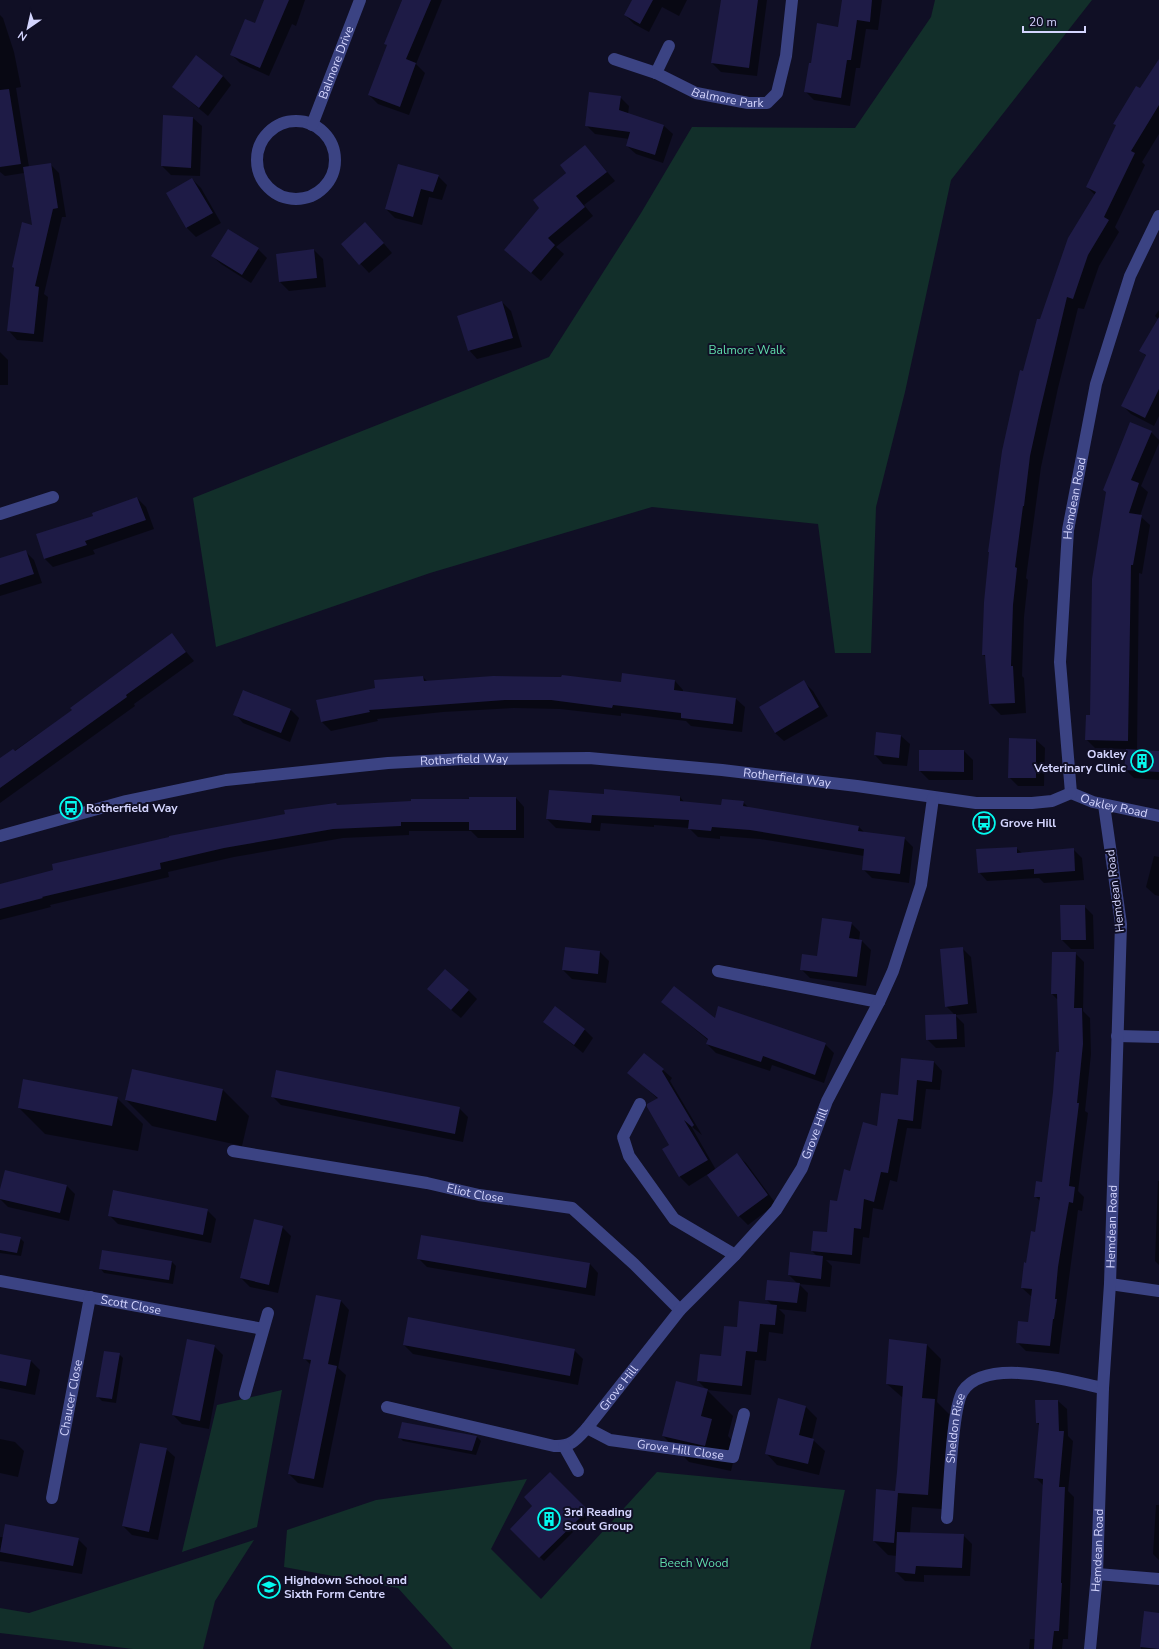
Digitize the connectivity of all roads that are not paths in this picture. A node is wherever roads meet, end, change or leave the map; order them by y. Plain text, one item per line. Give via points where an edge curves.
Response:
1 (360, 0) edge
2 (792, 0) edge
3 (669, 46) dead end
4 (614, 59) dead end
5 (656, 73) junction
6 (312, 124) junction
7 (1159, 216) edge
8 (53, 497) dead end
9 (0, 514) edge
10 (1071, 793) junction
11 (933, 798) junction
12 (1104, 805) junction
13 (1159, 816) edge
14 (0, 836) edge
15 (718, 971) dead end
16 (879, 1002) junction
17 (1117, 1036) junction
18 (1159, 1037) edge
19 (640, 1104) dead end
20 (233, 1151) dead end
21 (735, 1256) junction
22 (0, 1281) edge
23 (1110, 1284) junction
24 (1159, 1291) edge
25 (90, 1297) junction
26 (680, 1310) junction
27 (268, 1313) dead end
28 (263, 1328) junction
29 (1103, 1388) junction
30 (245, 1394) dead end
31 (388, 1407) dead end
32 (744, 1414) dead end
33 (587, 1428) junction
34 (564, 1446) junction
35 (578, 1471) dead end
36 (52, 1498) dead end
37 (947, 1518) dead end
38 (1096, 1574) junction
39 (1159, 1578) edge
40 (1090, 1649) edge

1 - 6 street, Balmore Drive
2 - 5 street, Balmore Park via 786,56 777,93 767,103 748,103 696,94
3 - 5 street
4 - 5 street, Balmore Park
6 - 6 street via 325,133 333,146 336,161 333,176 324,188 312,196 296,200 281,197 268,188 260,175 256,160 260,145 268,132 282,124 297,121
7 - 10 street, Hemdean Road via 1130,276 1096,384 1068,530 1060,662
8 - 9 street
10 - 11 street via 1052,801 1032,803 976,803
10 - 12 street, Oakley Road
11 - 14 street, Rotherfield Way via 842,784 589,758 463,758 226,780 126,801
11 - 16 street, Grove Hill via 921,885 893,971
12 - 13 street, Oakley Road
12 - 17 street, Hemdean Road via 1121,924
15 - 16 street
16 - 21 street, Grove Hill via 827,1101 802,1168 776,1210
17 - 18 street
17 - 23 street, Hemdean Road
19 - 21 street via 623,1137 629,1156 674,1220
20 - 26 street, Eliot Close via 426,1183 479,1195 572,1208
21 - 26 street, Grove Hill
22 - 25 street, Scott Close
23 - 24 street
23 - 29 street, Hemdean Road
25 - 28 street, Scott Close
25 - 36 street, Chaucer Close
26 - 33 street, Grove Hill
27 - 28 street
28 - 30 street
29 - 37 street, Sheldon Rise via 1035,1373 986,1375 972,1381 962,1392 956,1415
29 - 38 street, Hemdean Road
31 - 34 street via 554,1446
32 - 33 street, Grove Hill Close via 733,1457 610,1440
33 - 34 street, Grove Hill via 574,1441
34 - 35 street
38 - 39 street
38 - 40 street, Hemdean Road

